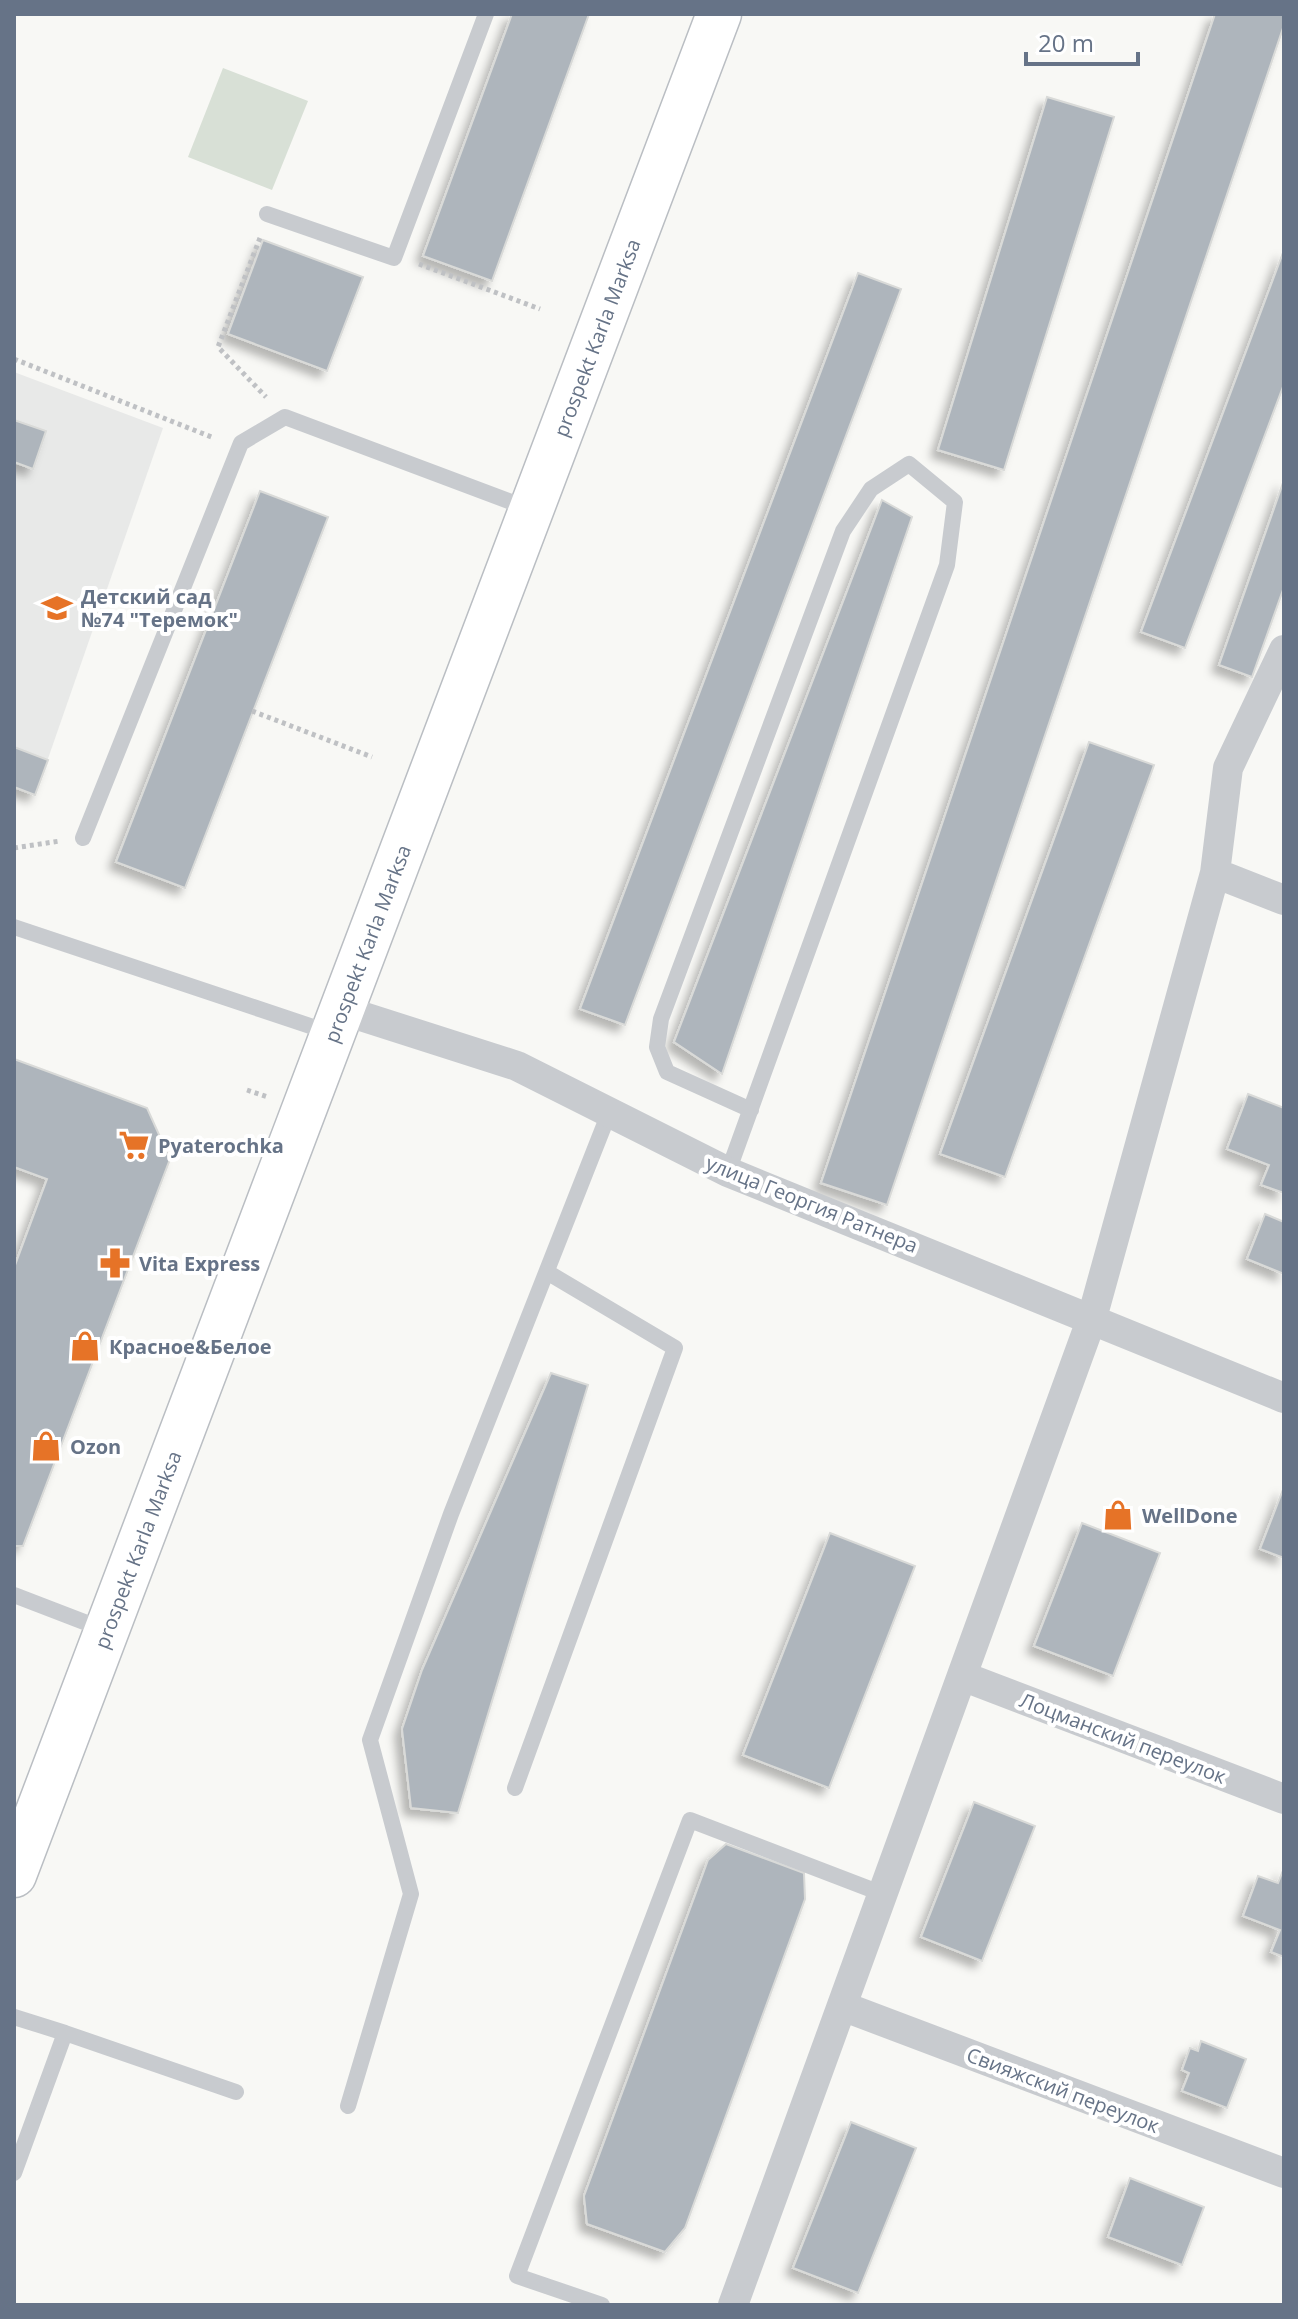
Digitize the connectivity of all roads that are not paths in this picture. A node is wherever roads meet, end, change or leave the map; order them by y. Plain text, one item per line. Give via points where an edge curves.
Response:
1 (486, 14) edge
2 (719, 14) edge
3 (268, 214) road end
4 (531, 510) junction
5 (1284, 650) edge
6 (83, 838) road end
7 (1215, 873) junction
8 (1284, 900) edge
9 (14, 927) edge
10 (337, 1022) junction
11 (751, 1110) junction
12 (609, 1113) junction
13 (728, 1172) junction
14 (547, 1272) junction
15 (1092, 1318) junction
16 (1284, 1398) edge
17 (14, 1595) edge
18 (107, 1630) junction
19 (962, 1676) junction
20 (515, 1788) dead end
21 (1284, 1799) edge
22 (14, 1875) edge
23 (883, 1894) junction
24 (842, 2006) junction
25 (14, 2017) edge
26 (65, 2033) junction
27 (236, 2092) dead end
28 (348, 2106) dead end
29 (14, 2173) edge
30 (1284, 2173) edge
31 (602, 2305) edge
32 (733, 2305) edge

1 - 3 lane via 394,258
2 - 4 street, prospekt Karla Marksa
4 - 6 lane via 285,417 241,443
4 - 10 street, prospekt Karla Marksa
5 - 7 street via 1228,768
7 - 8 street
7 - 15 street
9 - 10 lane
10 - 12 street, улица Георгия Ратнера via 517,1066
10 - 18 street, prospekt Karla Marksa
11 - 11 lane via 947,565 955,502 909,464 871,489 843,531 661,1019 657,1047 667,1072
11 - 13 lane
12 - 13 street, улица Георгия Ратнера
12 - 14 lane
13 - 15 street, улица Георгия Ратнера
14 - 20 lane via 675,1348
14 - 28 lane via 451,1514 370,1740 411,1894
15 - 16 street, улица Георгия Ратнера
15 - 19 street
17 - 18 lane
18 - 22 street, prospekt Karla Marksa
19 - 21 street, Лоцманский переулок
19 - 23 street
23 - 24 street
23 - 31 lane via 690,1820 517,2276
24 - 30 street, Свияжский переулок
24 - 32 street
25 - 26 lane
26 - 27 lane
26 - 29 lane

